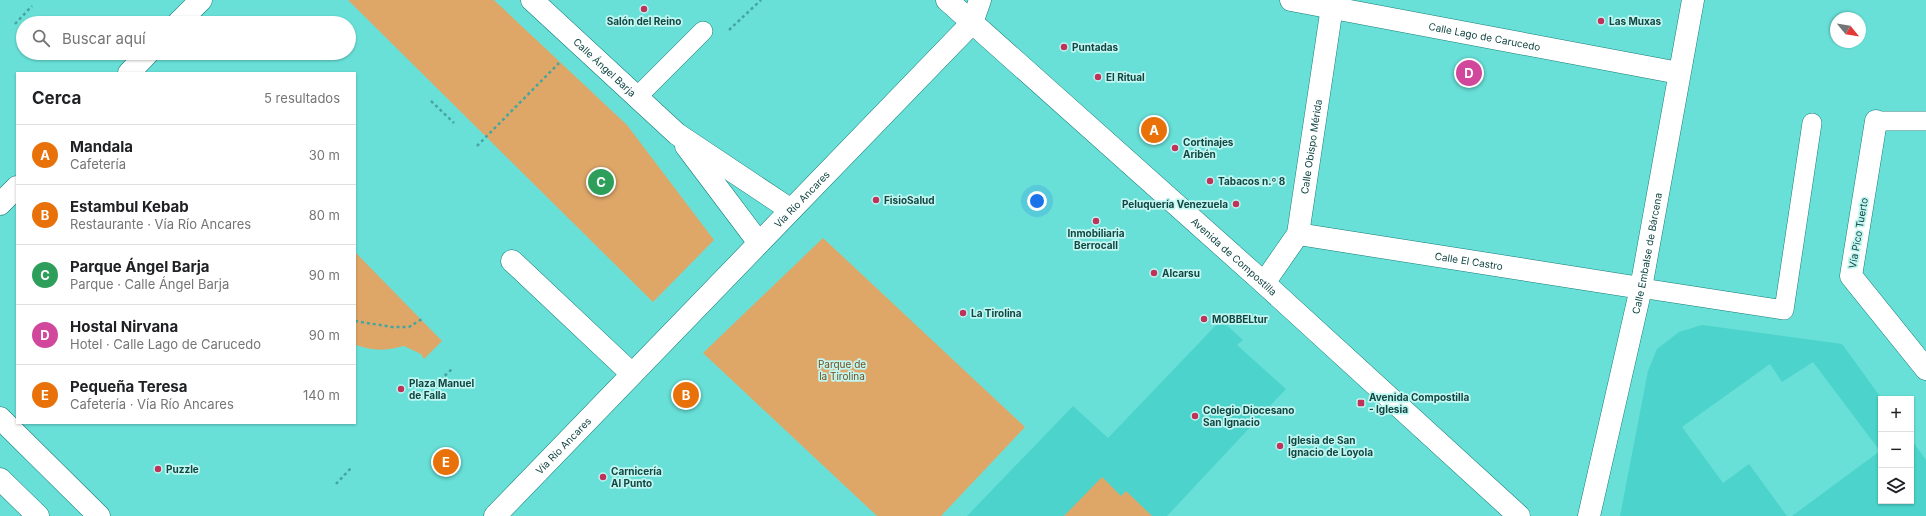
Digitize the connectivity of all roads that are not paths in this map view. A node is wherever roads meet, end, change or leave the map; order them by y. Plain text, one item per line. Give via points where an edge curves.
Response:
1 (201, 0) edge
2 (532, 0) edge
3 (947, 0) edge
4 (980, 0) edge
5 (1291, 0) edge
6 (1693, 0) edge
7 (1332, 4) edge
8 (185, 16) edge
9 (972, 23) junction
10 (703, 31) dead end
11 (141, 60) edge
12 (130, 72) edge
13 (1680, 74) junction
14 (637, 97) junction
15 (1876, 121) joint
16 (1926, 121) edge
17 (1812, 124) dead end
18 (677, 134) junction
19 (16, 188) edge
20 (0, 204) edge
21 (791, 210) junction
22 (1298, 234) junction
23 (759, 243) junction
24 (512, 261) dead end
25 (1264, 283) junction
26 (1641, 288) junction
27 (1926, 369) edge
28 (632, 374) junction
29 (0, 418) edge
30 (0, 479) edge
31 (1586, 512) edge
32 (38, 516) edge
33 (99, 516) edge
34 (495, 516) edge
35 (1519, 516) edge

1 - 8 street
2 - 14 street, Calle Ángel Barja
3 - 9 street, Avenida de Compostilla
4 - 9 street
5 - 7 street, Calle Lago de Carucedo
6 - 13 street, Calle Embalse de Bárcena
7 - 13 street, Calle Lago de Carucedo
7 - 22 street, Calle Obispo Mérida
9 - 21 street, Vía Río Ancares
9 - 25 street, Avenida de Compostilla
10 - 14 lane
11 - 12 street
13 - 26 street, Calle Embalse de Bárcena
14 - 18 street, Calle Ángel Barja
15 - 16 lane, Vía Pico Tuerto
15 - 27 street, Vía Pico Tuerto via 1851,276
17 - 26 lane via 1784,310
18 - 21 street, Calle Ángel Barja
18 - 23 street, Calle Ángel Barja
19 - 20 street
21 - 23 street, Vía Río Ancares
22 - 25 street, Calle Obispo Mérida
22 - 26 street, Calle El Castro
23 - 28 street, Vía Río Ancares
24 - 28 street
25 - 35 street, Avenida de Compostilla
26 - 31 street, Calle Embalse de Bárcena
28 - 34 street, Vía Río Ancares
29 - 33 street
30 - 32 street

